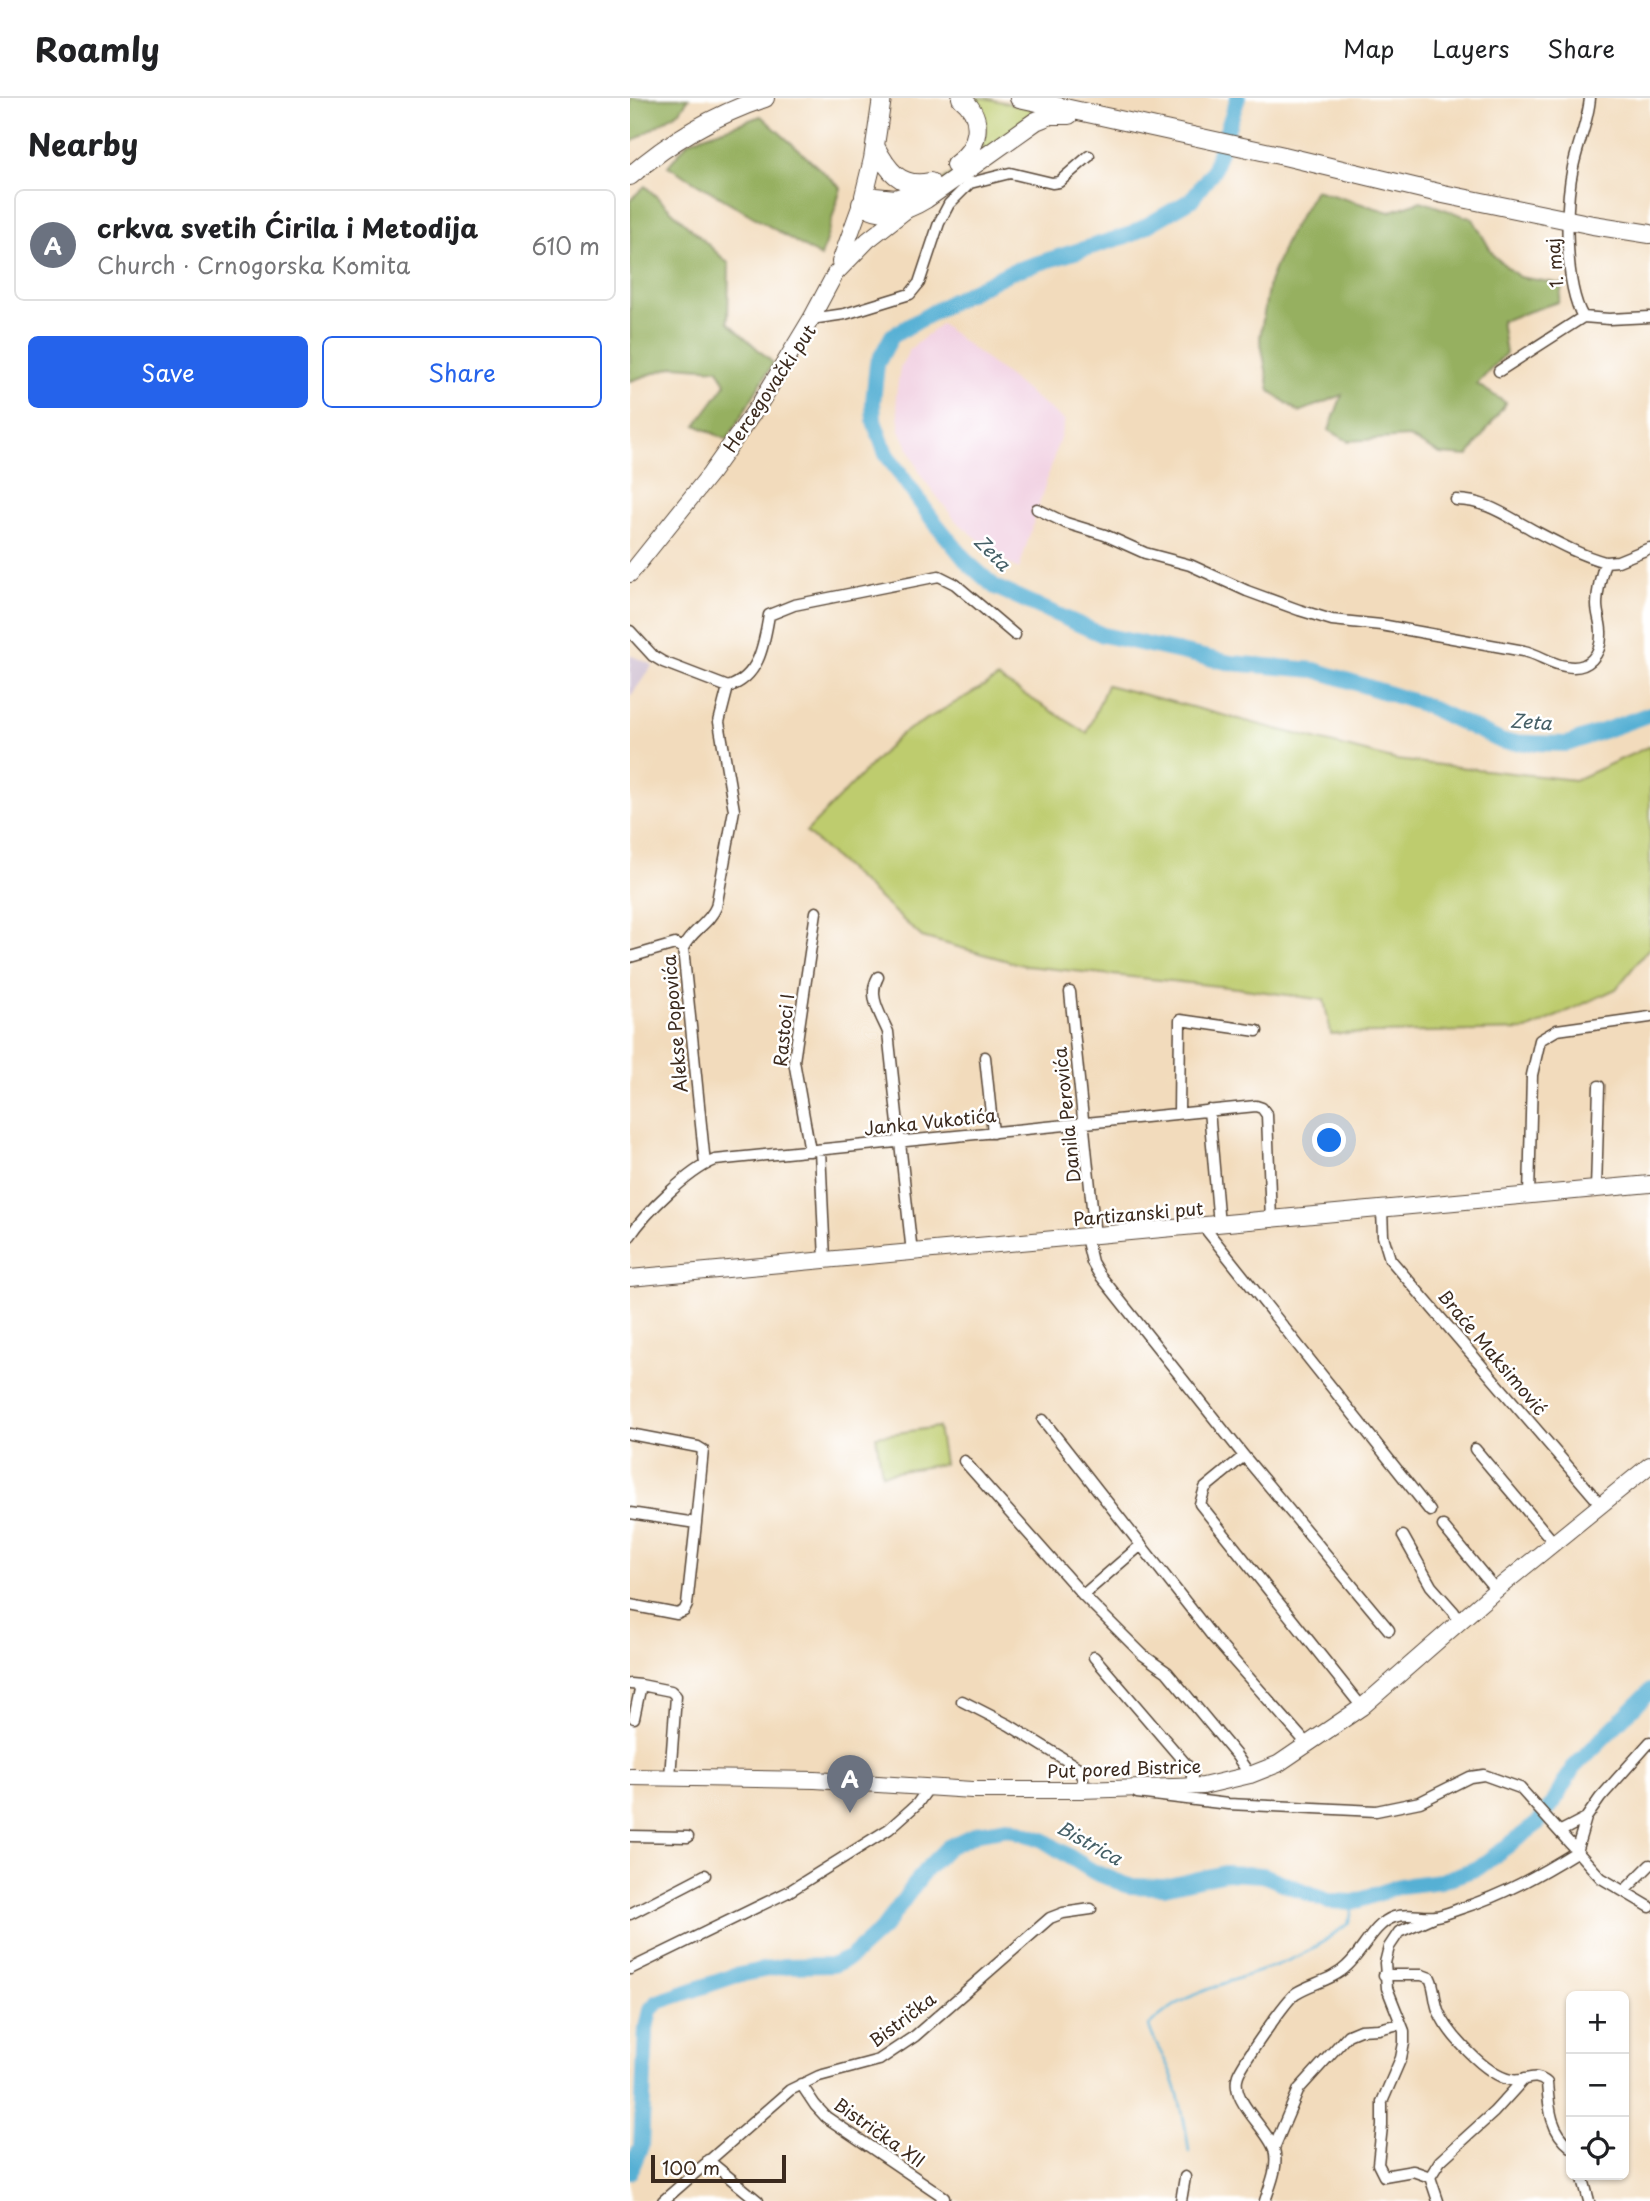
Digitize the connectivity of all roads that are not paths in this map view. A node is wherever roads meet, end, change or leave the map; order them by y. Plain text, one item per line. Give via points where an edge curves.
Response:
1 (721, 98) edge
2 (765, 98) edge
3 (961, 98) edge
4 (1019, 98) edge
5 (1590, 98) edge
6 (882, 102) edge
7 (1118, 119) junction
8 (699, 126) junction
9 (875, 146) junction
10 (1089, 156) dead end
11 (630, 176) edge
12 (932, 181) junction
13 (863, 200) junction
14 (911, 207) junction
15 (1568, 220) junction
16 (1650, 234) edge
17 (835, 274) junction
18 (1583, 317) junction
19 (1650, 317) edge
20 (811, 319) junction
21 (1499, 371) dead end
22 (1456, 500) dead end
23 (1037, 509) dead end
24 (1650, 548) edge
25 (1605, 562) junction
26 (630, 574) edge
27 (630, 631) edge
28 (1015, 635) dead end
29 (728, 687) junction
30 (816, 912) dead end
31 (683, 948) junction
32 (630, 957) edge
33 (878, 977) dead end
34 (1070, 992) dead end
35 (1650, 1017) edge
36 (1257, 1031) dead end
37 (985, 1057) dead end
38 (1599, 1086) dead end
39 (1209, 1110) junction
40 (1179, 1114) junction
41 (1085, 1123) junction
42 (993, 1133) junction
43 (901, 1142) junction
44 (815, 1150) junction
45 (705, 1164) junction
46 (1650, 1184) edge
47 (1596, 1190) junction
48 (1529, 1196) junction
49 (1382, 1210) junction
50 (1271, 1220) junction
51 (1212, 1226) junction
52 (632, 1227) edge
53 (1091, 1236) junction
54 (912, 1253) junction
55 (825, 1260) junction
56 (630, 1278) edge
57 (1043, 1420) dead end
58 (630, 1434) edge
59 (1475, 1449) dead end
60 (1244, 1456) junction
61 (964, 1461) dead end
62 (1650, 1465) edge
63 (1602, 1506) junction
64 (1430, 1511) dead end
65 (630, 1513) edge
66 (695, 1523) junction
67 (1443, 1526) dead end
68 (1403, 1536) dead end
69 (1555, 1544) junction
70 (1141, 1545) junction
71 (1496, 1590) junction
72 (1083, 1595) junction
73 (630, 1605) edge
74 (1459, 1623) junction
75 (1390, 1630) dead end
76 (1094, 1657) dead end
77 (636, 1685) edge
78 (962, 1702) dead end
79 (1362, 1707) junction
80 (634, 1718) dead end
81 (1650, 1742) edge
82 (1308, 1745) junction
83 (1250, 1775) junction
84 (630, 1777) edge
85 (670, 1777) junction
86 (930, 1786) junction
87 (1082, 1790) junction
88 (1199, 1791) junction
89 (1586, 1818) junction
90 (1560, 1830) junction
91 (630, 1836) edge
92 (688, 1837) dead end
93 (1576, 1852) junction
94 (1650, 1865) edge
95 (705, 1875) dead end
96 (1624, 1891) junction
97 (1650, 1907) edge
98 (1091, 1909) dead end
99 (630, 1914) edge
100 (1435, 1916) junction
101 (630, 1969) edge
102 (1384, 1975) junction
103 (1399, 2024) junction
104 (1524, 2079) junction
105 (801, 2084) junction
106 (1566, 2144) edge
107 (1274, 2148) junction
108 (708, 2160) junction
109 (1185, 2177) dead end
110 (1430, 2177) junction
111 (1583, 2180) edge
112 (663, 2201) edge
113 (758, 2201) edge
114 (941, 2201) edge
115 (1181, 2201) edge
116 (1265, 2201) edge
117 (1438, 2201) edge
118 (1589, 2201) edge

1 - 8 main road
2 - 8 main road
3 - 12 main road via 976,119 975,142 965,158
4 - 7 main road
5 - 15 street, 1. maj via 1572,167
6 - 9 main road
7 - 14 main road via 1041,118
7 - 15 main road
8 - 11 main road
9 - 12 main road via 900,179 914,184
9 - 13 main road
10 - 20 street, Hercegovački put via 1059,182 1010,173 970,183 949,204 910,294
12 - 13 main road via 901,199
13 - 14 main road via 871,209 883,212
13 - 17 street
14 - 17 street via 868,240
15 - 16 main road
15 - 18 street, 1. maj via 1574,298
17 - 20 street
18 - 19 street
18 - 21 street
20 - 26 street, Hercegovački put via 730,446
22 - 25 street via 1473,500 1496,509
23 - 25 street via 1332,620 1536,653 1562,666 1590,664 1595,657 1601,641 1597,597
24 - 25 street
27 - 29 street via 663,662
28 - 29 street via 955,584 934,576 794,605 769,615 759,660 743,679
29 - 31 street, Alekse Popovića via 719,722 734,810 716,906
30 - 44 street, Rastoci I via 794,1061
31 - 32 street via 671,945
31 - 45 street, Alekse Popovića
33 - 43 street via 873,985 874,1000 888,1032
34 - 41 street, Danila Perovića
35 - 48 street via 1557,1030 1540,1040 1532,1075
36 - 40 street via 1180,1020
37 - 42 street
38 - 47 street
39 - 40 street, Janka Vukotića
39 - 50 street, Janka Vukotića via 1256,1105 1266,1115
39 - 51 street
40 - 41 street, Janka Vukotića
41 - 42 street, Janka Vukotića
41 - 53 street, Danila Perovića
42 - 43 street, Janka Vukotića
43 - 44 street, Janka Vukotića
43 - 54 street
44 - 45 street, Janka Vukotića
44 - 55 street, Rastoci I
45 - 52 street, Janka Vukotića
46 - 47 street, Partizanski put
47 - 48 street, Partizanski put
48 - 49 street, Partizanski put
49 - 50 street, Partizanski put
49 - 63 street, Braće Maksimović via 1390,1259
50 - 51 street, Partizanski put
51 - 53 street, Partizanski put
51 - 64 street
53 - 54 street, Partizanski put
53 - 60 street, Danila Perovića via 1092,1262 1099,1274
54 - 55 street, Partizanski put
55 - 56 street, Partizanski put
57 - 70 street
58 - 66 street via 703,1451
59 - 69 street
60 - 75 street, Danila Perovića
60 - 79 street via 1205,1488 1200,1504
61 - 72 street
62 - 63 street, Put pored Bistrice
63 - 69 street, Put pored Bistrice
65 - 66 street
66 - 73 street via 684,1611 677,1614
67 - 71 street
68 - 74 street via 1431,1586
69 - 71 street, Put pored Bistrice
70 - 72 street
70 - 82 street via 1213,1637
71 - 74 street, Put pored Bistrice
72 - 83 street via 1143,1655 1167,1672
74 - 79 street, Put pored Bistrice
76 - 88 street via 1190,1769
77 - 80 street
77 - 85 street via 676,1696
78 - 87 street via 1077,1767
79 - 82 street, Put pored Bistrice
81 - 89 street
82 - 83 street, Put pored Bistrice
83 - 88 street, Put pored Bistrice
84 - 85 street, Put pored Bistrice
85 - 86 street, Put pored Bistrice
86 - 87 street, Put pored Bistrice
86 - 101 street via 889,1829 788,1892
87 - 88 street, Put pored Bistrice
88 - 90 street via 1376,1811 1420,1802 1469,1777 1484,1775 1520,1788
89 - 90 street
89 - 93 street
90 - 93 street
91 - 92 street
93 - 96 street via 1601,1878
93 - 100 street via 1493,1899
94 - 96 street
95 - 99 street
96 - 97 street
98 - 105 street, Bistrička via 1050,1918 895,2051
100 - 102 street via 1399,1932 1389,1947
100 - 107 street via 1415,1913 1383,1923 1341,1972 1292,1996 1277,2015 1236,2084 1240,2098
102 - 103 street
102 - 104 street via 1430,1978 1445,2024 1487,2069 1509,2080
103 - 107 street via 1348,2035 1300,2089
103 - 110 street via 1404,2031 1404,2052 1382,2102 1378,2164 1384,2175 1413,2171
104 - 106 street via 1538,2077 1547,2083 1553,2126
104 - 110 street via 1440,2161
105 - 108 street, Bistrička
105 - 114 street, Bistrička XII via 827,2117 943,2197
107 - 116 street via 1275,2167
108 - 112 street, Bistrička
108 - 113 street
109 - 115 street
110 - 117 street
111 - 118 street

